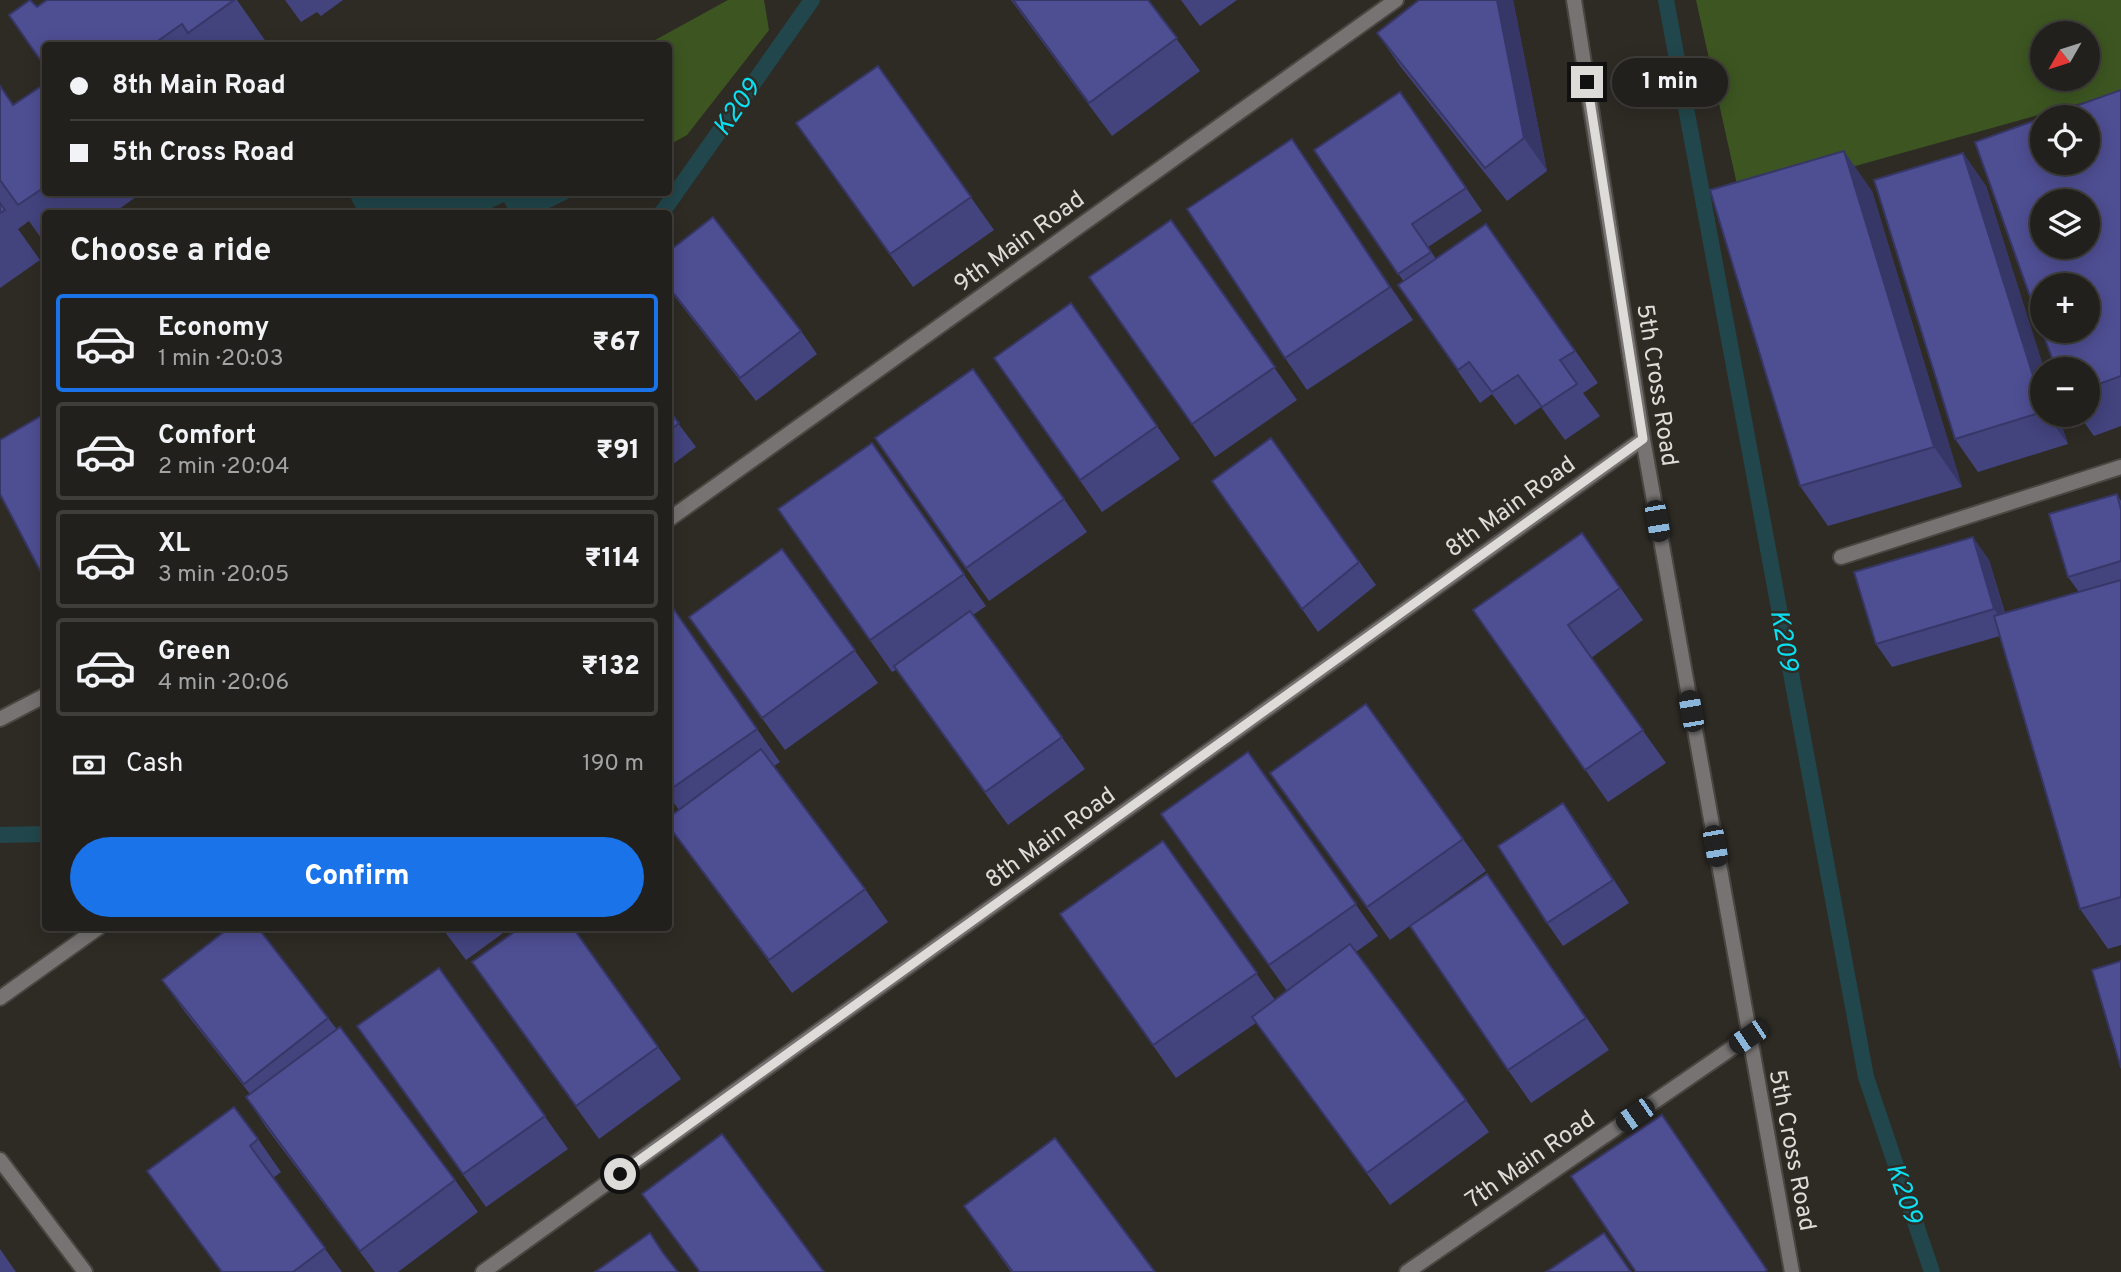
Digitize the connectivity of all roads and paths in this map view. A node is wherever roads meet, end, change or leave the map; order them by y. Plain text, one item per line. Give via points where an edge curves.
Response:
1 (1396, 0) edge
2 (1574, 0) edge
3 (1643, 439) junction
4 (2121, 467) edge
5 (672, 517) edge
6 (1841, 557) dead end
7 (42, 697) edge
8 (0, 719) edge
9 (94, 931) edge
10 (0, 998) edge
11 (1748, 1037) junction
12 (0, 1160) edge
13 (85, 1272) edge
14 (483, 1272) edge
15 (1408, 1272) edge
16 (1792, 1272) edge

1 - 5 street, 9th Main Road
2 - 3 street, 5th Cross Road
3 - 11 street, 5th Cross Road
3 - 14 street, 8th Main Road
4 - 6 street
7 - 8 street
9 - 10 street
11 - 15 street, 7th Main Road
11 - 16 street, 5th Cross Road
12 - 13 street

